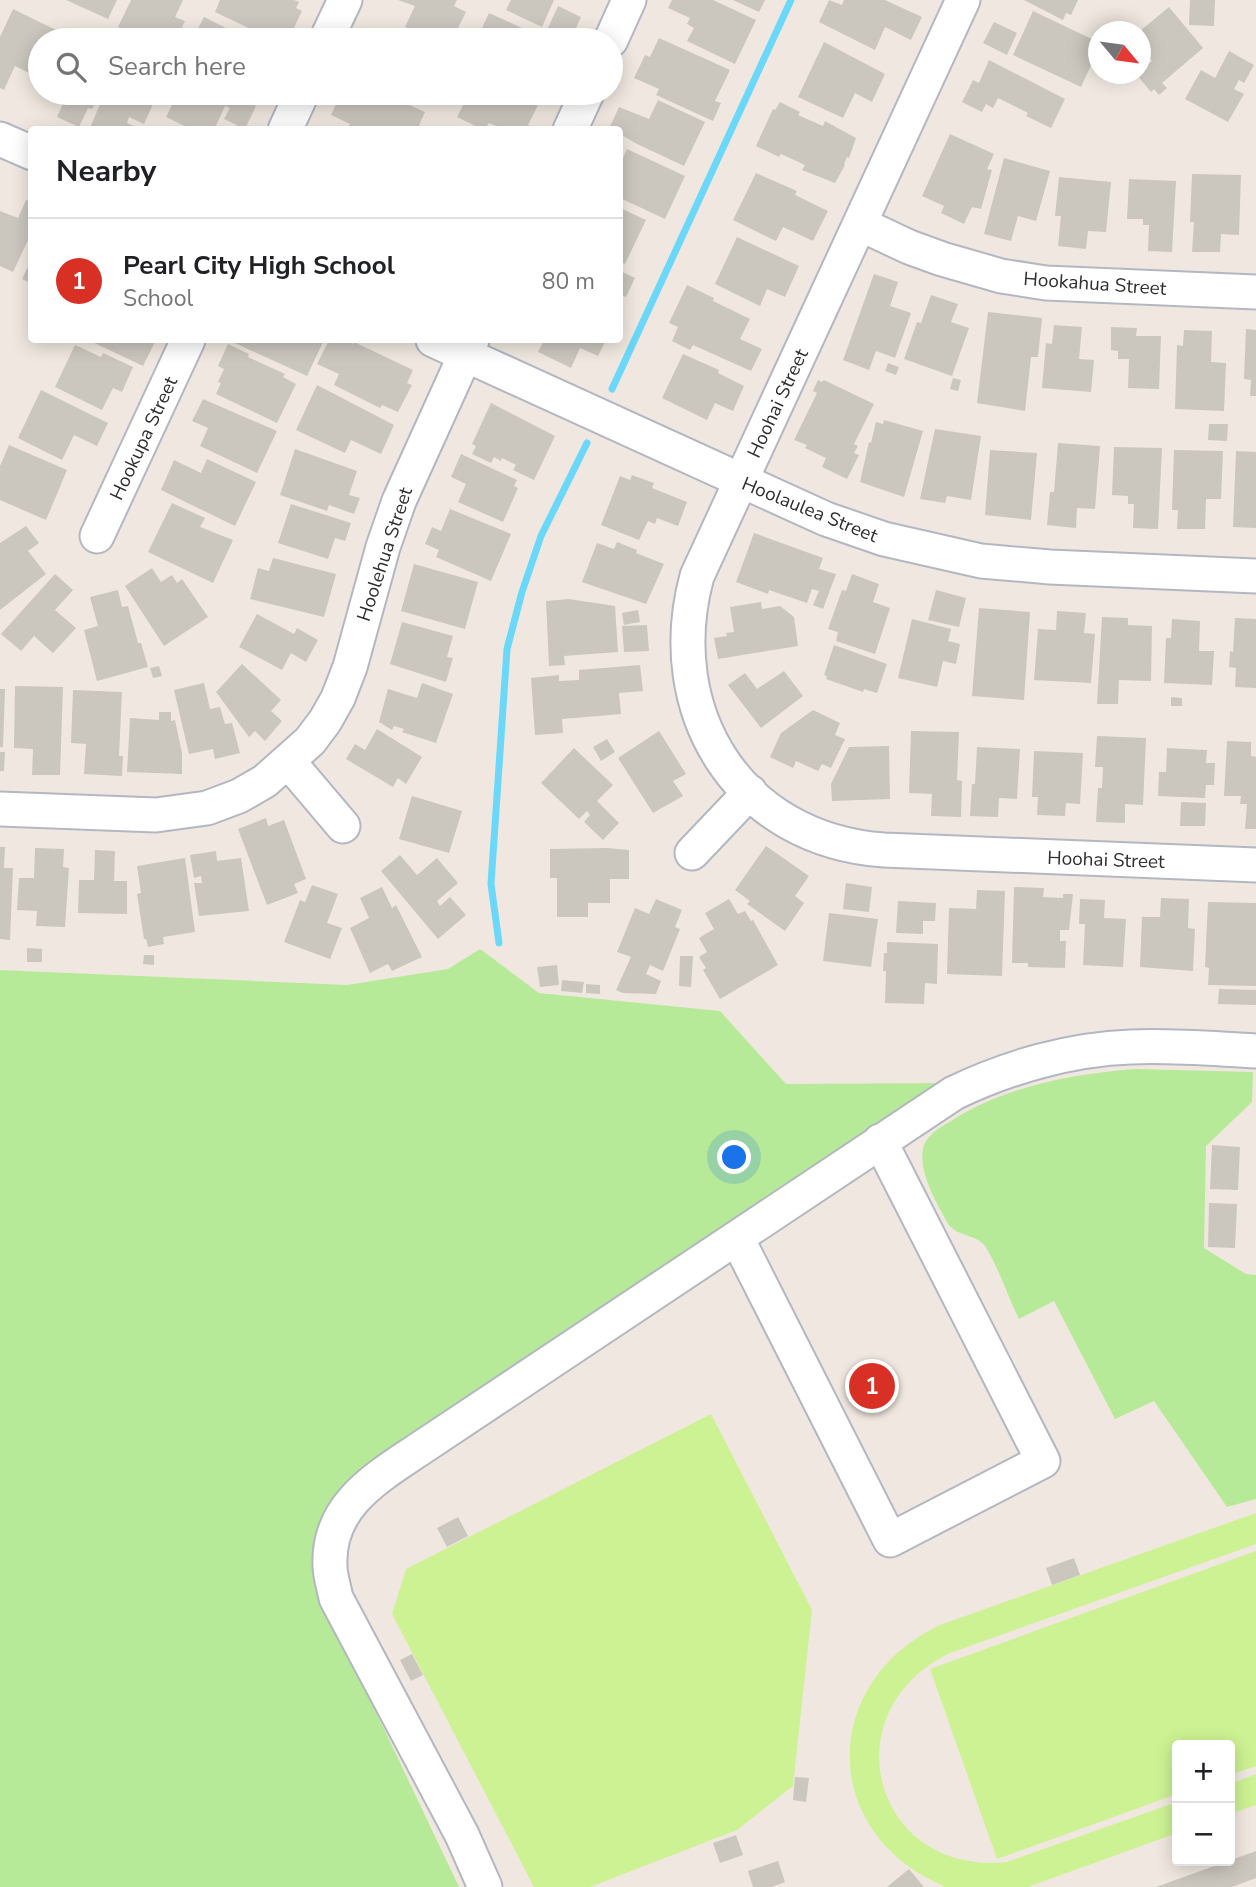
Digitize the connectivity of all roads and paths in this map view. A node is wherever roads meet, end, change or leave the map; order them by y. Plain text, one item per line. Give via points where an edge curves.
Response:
1 (345, 0) edge
2 (629, 0) edge
3 (963, 0) edge
4 (332, 28) edge
5 (616, 28) edge
6 (296, 105) edge
7 (581, 105) edge
8 (287, 126) edge
9 (571, 126) edge
10 (0, 139) edge
11 (28, 151) edge
12 (860, 224) junction
13 (1256, 292) edge
14 (187, 343) edge
15 (448, 343) edge
16 (469, 347) edge
17 (741, 481) junction
18 (97, 536) dead end
19 (1256, 576) edge
20 (288, 761) junction
21 (750, 792) junction
22 (0, 808) edge
23 (342, 826) dead end
24 (692, 853) dead end
25 (1256, 865) edge
26 (1256, 1051) edge
27 (880, 1141) junction
28 (737, 1238) junction
29 (485, 1887) edge

1 - 4 street
2 - 5 street
3 - 12 street, Hoohai Street
6 - 8 street
7 - 9 street
10 - 11 street
12 - 13 street, Hookahua Street via 942,259 1001,276 1046,283
12 - 17 street, Hoohai Street
14 - 18 street, Hookupa Street
15 - 16 street, Hoolaulea Street
16 - 17 street, Hoolaulea Street via 600,416
16 - 20 street, Hoolehua Street via 399,501 338,698 310,741
17 - 19 street, Hoolaulea Street via 864,533 981,561
17 - 21 street, Hoohai Street via 697,576 687,621 686,653 696,710 712,743
20 - 22 street, Hoolehua Street via 239,796 181,813
20 - 23 street
21 - 24 street
21 - 25 street, Hoohai Street via 803,831 863,849
26 - 27 street via 1131,1047 1028,1064 954,1093
27 - 28 street
27 - 28 street via 1043,1461 890,1539
28 - 29 street via 366,1486 338,1525 330,1567 336,1598

